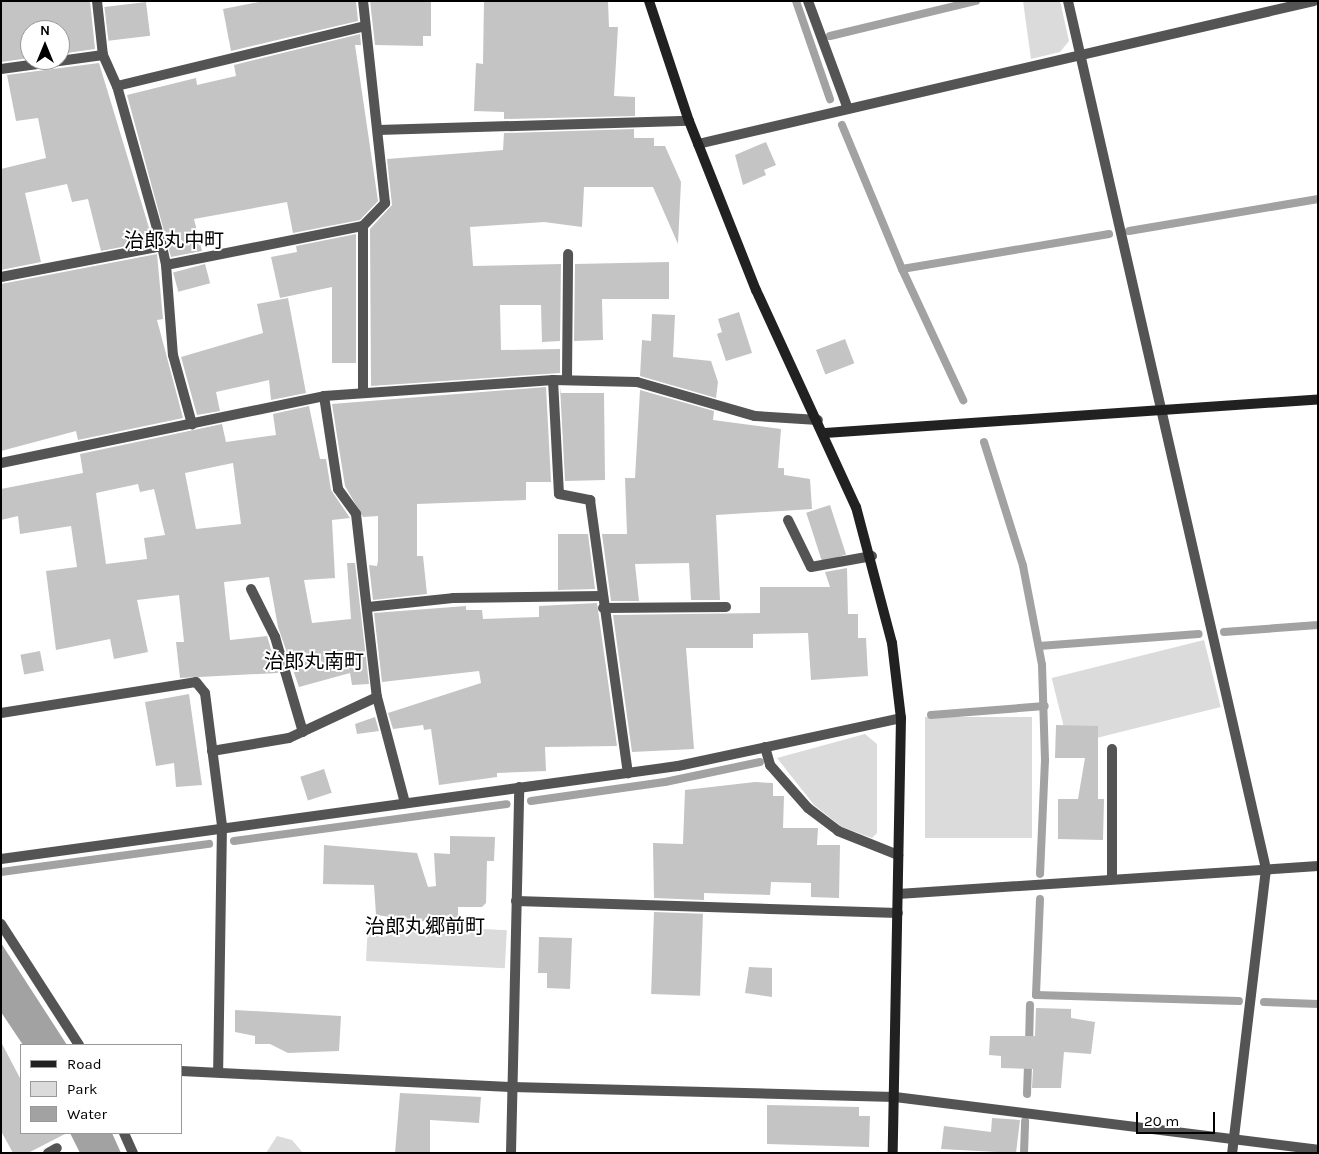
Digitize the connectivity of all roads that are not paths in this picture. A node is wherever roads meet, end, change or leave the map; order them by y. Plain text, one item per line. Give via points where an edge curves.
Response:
1 (97, 1) edge
2 (363, 1) edge
3 (649, 1) edge
4 (808, 1) edge
5 (1068, 1) edge
6 (1314, 1) edge
7 (365, 26) junction
8 (1080, 55) junction
9 (103, 56) junction
10 (1, 69) edge
11 (117, 86) junction
12 (848, 109) junction
13 (689, 121) junction
14 (378, 130) junction
15 (698, 144) junction
16 (364, 226) junction
17 (162, 246) junction
18 (568, 254) dead end
19 (166, 265) junction
20 (1, 277) edge
21 (552, 380) junction
22 (567, 380) junction
23 (364, 391) junction
24 (324, 396) junction
25 (1318, 399) edge
26 (1161, 410) junction
27 (818, 420) junction
28 (192, 424) junction
29 (825, 433) junction
30 (1, 463) edge
31 (788, 520) dead end
32 (872, 556) junction
33 (251, 588) dead end
34 (602, 596) junction
35 (368, 607) junction
36 (726, 607) dead end
37 (603, 608) junction
38 (377, 697) junction
39 (1, 713) edge
40 (901, 718) junction
41 (303, 732) junction
42 (765, 748) junction
43 (1112, 749) dead end
44 (212, 751) junction
45 (628, 773) junction
46 (518, 787) junction
47 (405, 803) junction
48 (222, 825) junction
49 (898, 855) junction
50 (1, 859) edge
51 (1318, 866) edge
52 (1266, 869) junction
53 (1112, 879) junction
54 (898, 894) junction
55 (516, 901) junction
56 (898, 913) junction
57 (1, 924) edge
58 (78, 1044) edge
59 (182, 1070) edge
60 (218, 1072) junction
61 (512, 1087) junction
62 (894, 1097) junction
63 (124, 1134) edge
64 (1234, 1139) junction
65 (1318, 1150) edge
66 (134, 1153) edge
67 (511, 1153) edge
68 (893, 1153) edge
69 (1232, 1153) edge

1 - 9 street
2 - 7 street
3 - 13 street
4 - 12 street
5 - 8 street
6 - 8 street
7 - 11 street
7 - 14 street
8 - 12 street
8 - 26 street
9 - 10 street
9 - 11 street
11 - 17 street
12 - 15 street
13 - 14 street
13 - 15 street
14 - 16 street via 385,203
15 - 27 street via 756,290
16 - 19 street
16 - 23 street
17 - 19 street
17 - 20 street
18 - 22 street
19 - 28 street via 173,355
21 - 22 street
21 - 23 street
21 - 34 street via 559,494 590,500
22 - 27 street via 637,382 754,416
23 - 24 street
24 - 28 street
24 - 35 street via 338,490 356,514
25 - 26 street
26 - 29 street
26 - 52 street
27 - 29 street
28 - 30 street
29 - 32 street
31 - 32 street via 811,567
32 - 40 street via 892,643
33 - 41 street via 275,638
34 - 35 street via 453,598
34 - 37 street
35 - 38 street
36 - 37 street
37 - 45 street
38 - 41 street
38 - 47 street
39 - 44 street via 196,682 205,693
40 - 42 street
40 - 49 street
41 - 44 street
42 - 45 street
42 - 49 street via 770,765 808,808 838,831
43 - 53 street
44 - 48 street
45 - 46 street
46 - 47 street
46 - 55 street
47 - 48 street
48 - 50 street
48 - 60 street
49 - 54 street
51 - 52 street
52 - 53 street
52 - 64 street
53 - 54 street
54 - 56 street
55 - 56 street
55 - 61 street
56 - 62 street
57 - 58 street
59 - 60 street
60 - 61 street
61 - 62 street
61 - 67 street
62 - 64 street
62 - 68 street
63 - 66 street
64 - 65 street
64 - 69 street

